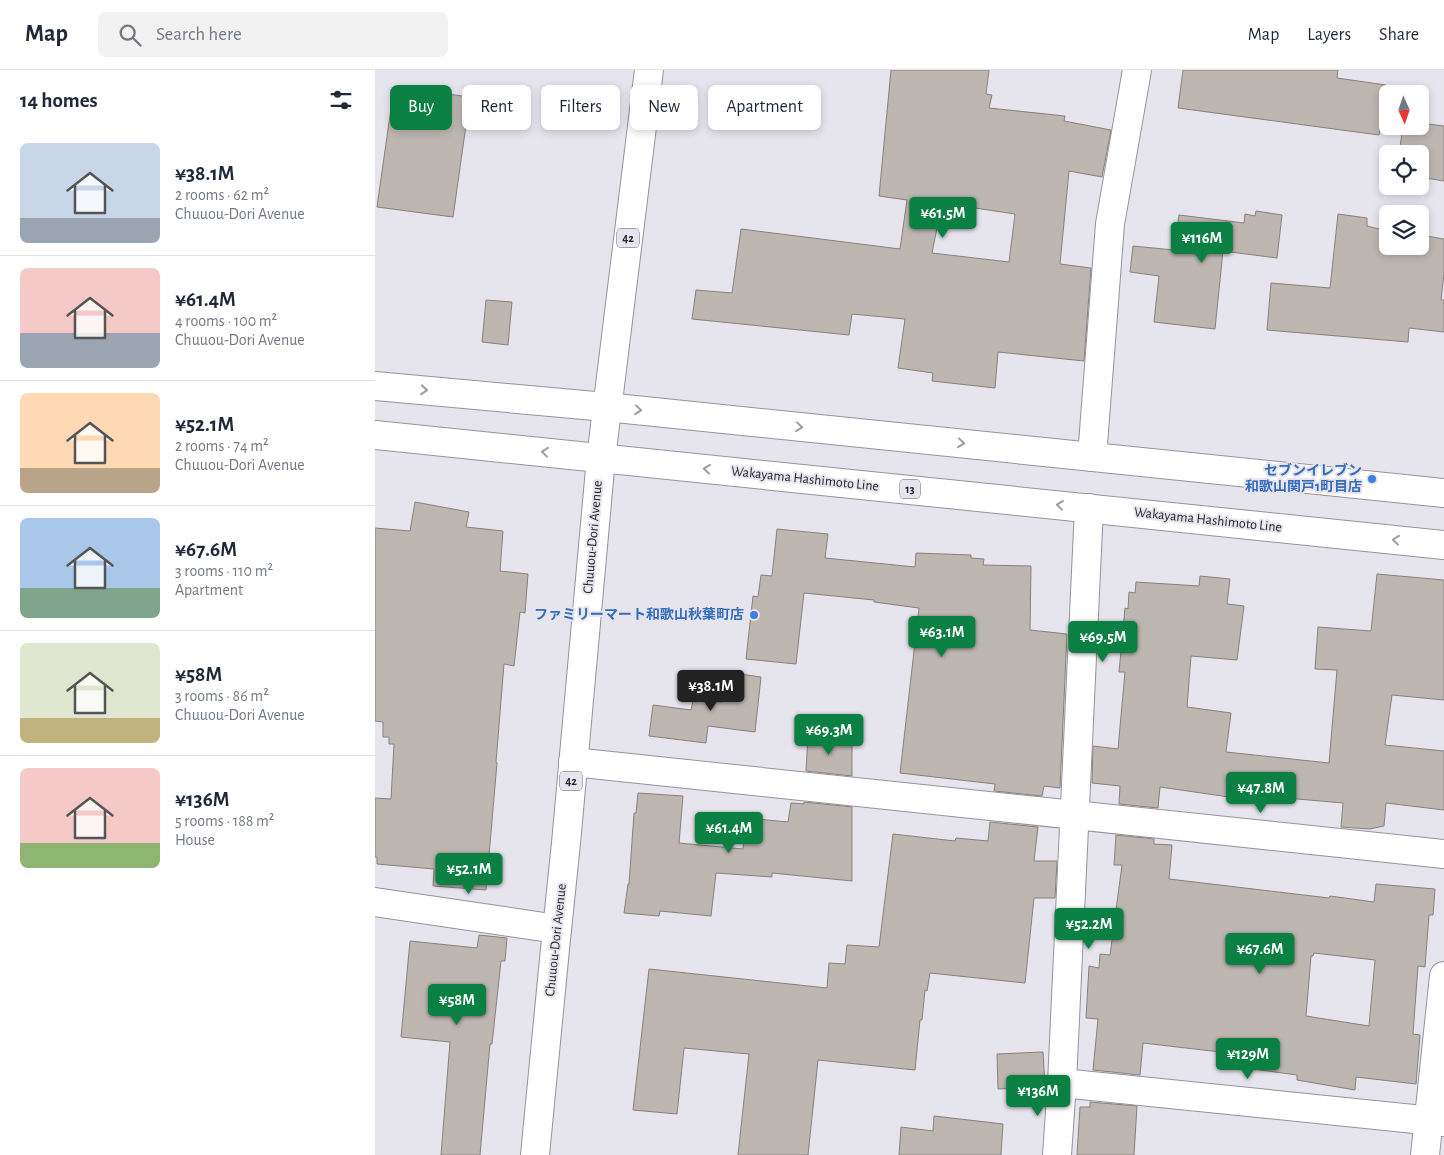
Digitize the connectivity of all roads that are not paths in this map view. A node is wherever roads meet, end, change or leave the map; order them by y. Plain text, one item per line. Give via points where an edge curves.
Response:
1 (649, 70) edge
2 (1137, 70) edge
3 (375, 386) edge
4 (607, 407) junction
5 (375, 435) edge
6 (1092, 457) junction
7 (601, 458) junction
8 (1444, 493) edge
9 (1089, 508) junction
10 (1444, 545) edge
11 (573, 762) junction
12 (1075, 816) junction
13 (1444, 854) edge
14 (375, 902) edge
15 (557, 929) junction
16 (1444, 976) edge
17 (1062, 1083) junction
18 (1437, 1121) edge
19 (535, 1155) edge
20 (1057, 1155) edge
21 (1425, 1155) edge

1 - 4 main road, Chuuou-Dori Avenue / 42
2 - 6 main road via 1110,224
3 -> 4 main road
4 -> 6 main road
4 - 7 main road, Chuuou-Dori Avenue / 42
7 -> 5 main road, Wakayama Hashimoto Line / 13
6 - 8 main road
9 -> 7 main road, Wakayama Hashimoto Line / 13
7 - 11 main road, Chuuou-Dori Avenue / 42
10 -> 9 main road, Wakayama Hashimoto Line / 13
9 - 12 main road
11 - 12 main road
11 - 15 main road, Chuuou-Dori Avenue / 42
12 - 13 main road
12 - 17 main road
14 - 15 main road
15 - 19 main road, Chuuou-Dori Avenue / 42
16 - 18 main road
17 - 18 main road
17 - 20 main road
18 - 21 main road

